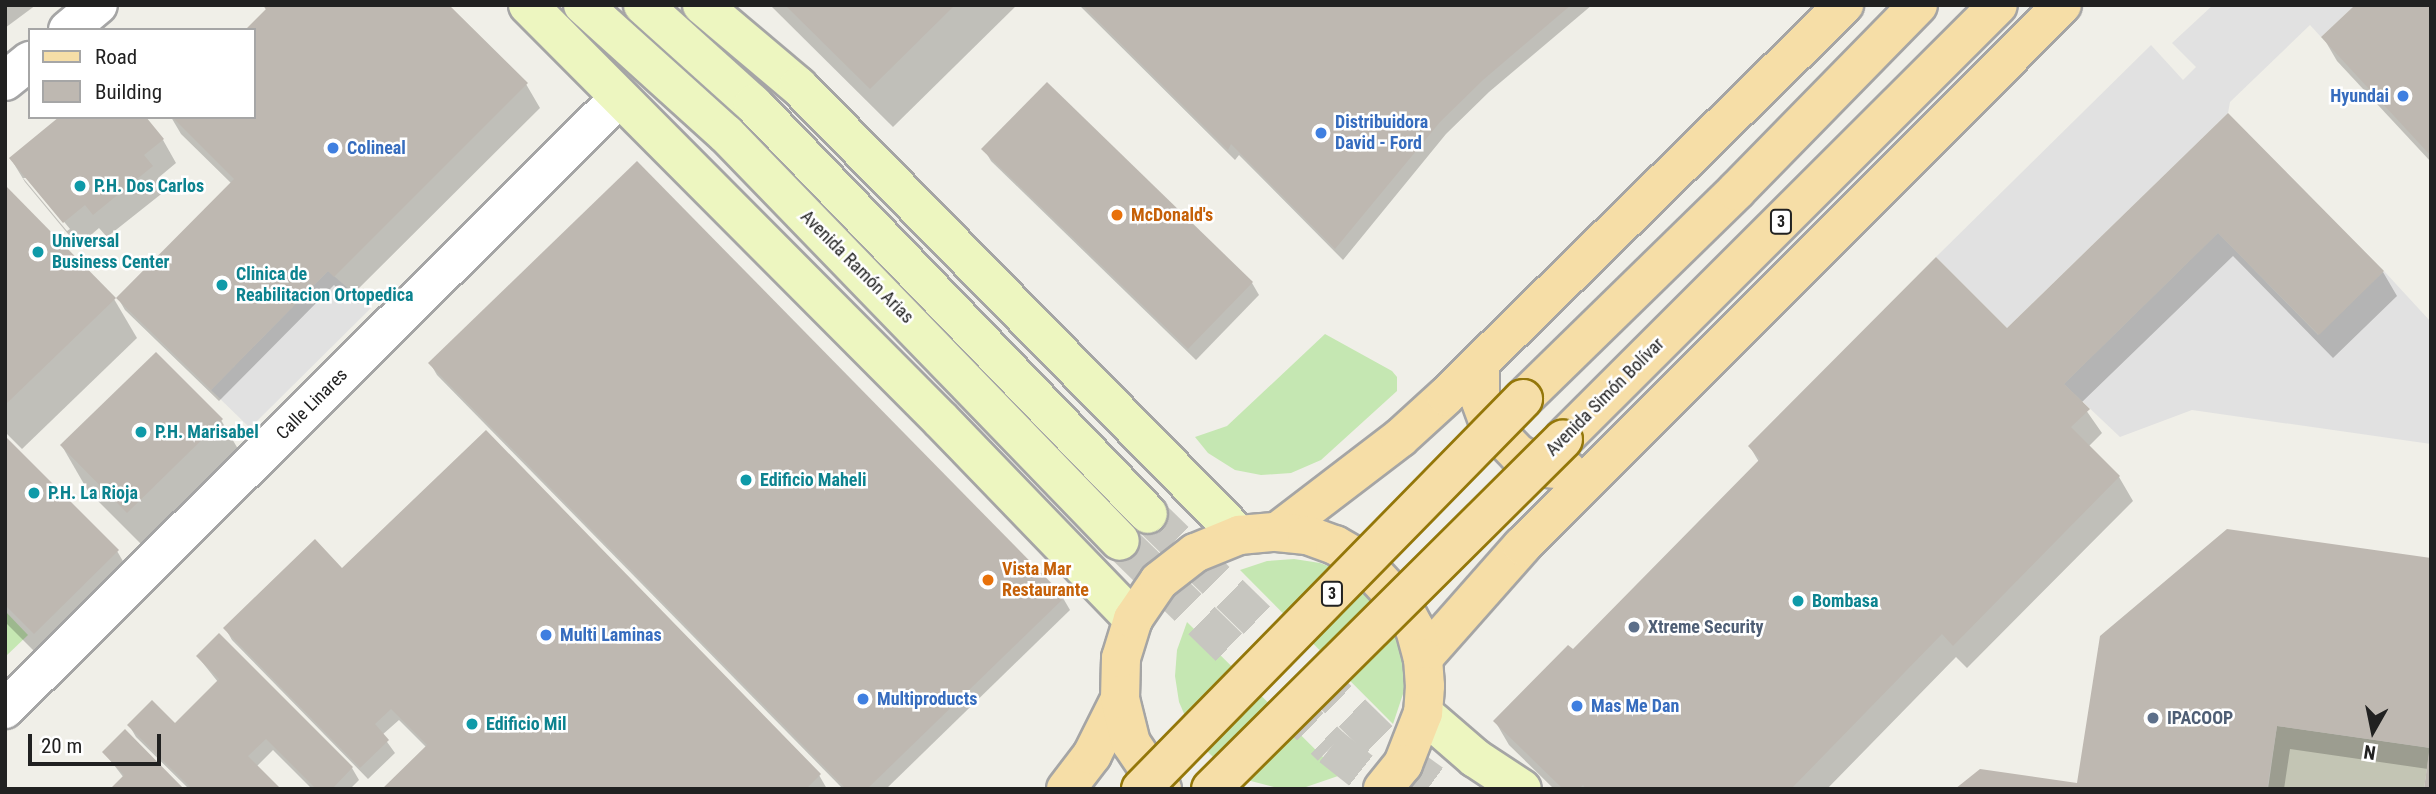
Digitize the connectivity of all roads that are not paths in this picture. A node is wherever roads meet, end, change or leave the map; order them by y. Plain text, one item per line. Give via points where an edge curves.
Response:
1 (98, 5) edge
2 (528, 5) edge
3 (583, 5) edge
4 (643, 5) edge
5 (702, 5) edge
6 (1844, 5) edge
7 (1918, 5) edge
8 (1998, 5) edge
9 (2062, 5) edge
10 (70, 28) edge
11 (28, 63) edge
12 (5, 81) edge
13 (618, 99) junction
14 (1480, 364) junction
15 (1598, 470) junction
16 (1148, 514) tunnel mouth
17 (1277, 532) junction
18 (1239, 535) junction
19 (1120, 541) tunnel mouth
20 (1133, 619) junction
21 (1423, 657) junction
22 (1120, 699) junction
23 (5, 709) edge
24 (1423, 713) junction
25 (1066, 789) edge
26 (1141, 789) edge
27 (1162, 789) edge
28 (1211, 789) edge
29 (1383, 789) edge
30 (1522, 789) edge

1 - 10 street
2 - 13 main road
3 - 19 main road, Avenida Ramón Arias via 726,134
4 - 16 main road, Avenida Ramón Arias via 753,104
5 - 18 main road via 799,86
6 - 14 main road
7 - 26 main road, 3, bridge
8 - 28 main road, Avenida Simón Bolívar / 3, bridge
9 - 15 main road
11 - 12 street
13 - 20 main road via 942,420
13 - 23 street, Calle Linares
14 - 15 main road via 1480,400 1489,424 1518,454 1547,468
14 - 17 main road via 1400,438
15 - 21 main road via 1522,545
17 - 18 main road
17 - 21 main road via 1307,535 1361,560 1401,603
18 - 20 main road via 1195,553 1159,581
20 - 22 main road via 1121,658
21 - 24 main road
22 - 25 main road via 1092,755
22 - 27 main road via 1131,743
24 - 29 main road via 1403,764
24 - 30 main road via 1475,758

